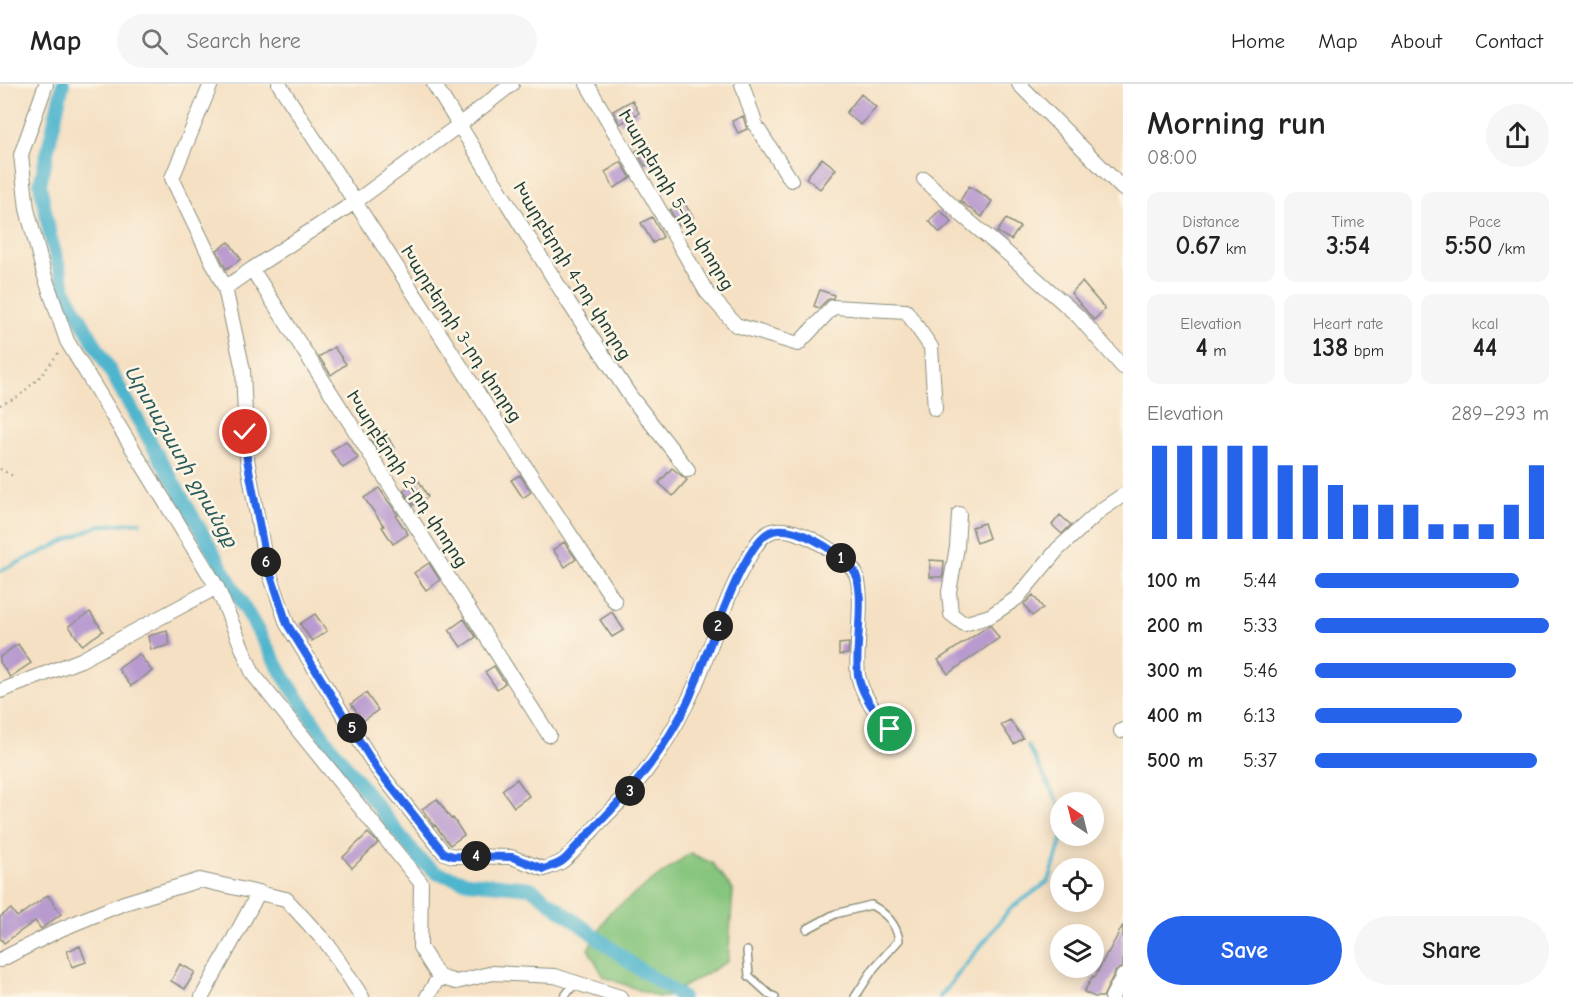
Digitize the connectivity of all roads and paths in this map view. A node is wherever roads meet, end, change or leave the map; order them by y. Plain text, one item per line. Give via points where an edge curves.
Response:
1 (46, 84) edge
2 (211, 84) edge
3 (279, 84) edge
4 (434, 84) edge
5 (512, 84) edge
6 (587, 84) edge
7 (742, 84) edge
8 (1019, 84) edge
9 (459, 126) junction
10 (924, 179) dead end
11 (791, 180) dead end
12 (1123, 189) edge
13 (355, 202) junction
14 (252, 269) junction
15 (225, 288) junction
16 (67, 341) junction
17 (1123, 367) edge
18 (0, 405) edge
19 (935, 409) dead end
20 (0, 469) edge
21 (688, 470) dead end
22 (13, 476) dead end
23 (1123, 495) edge
24 (959, 514) dead end
25 (217, 586) junction
26 (615, 602) dead end
27 (0, 691) edge
28 (890, 729) dead end
29 (549, 735) dead end
30 (259, 892) junction
31 (807, 929) dead end
32 (747, 951) dead end
33 (0, 960) edge
34 (1123, 976) edge
35 (439, 977) junction
36 (576, 982) junction
37 (202, 997) edge
38 (362, 997) edge
39 (427, 997) edge
40 (564, 997) edge
41 (620, 997) edge
42 (775, 997) edge
43 (855, 997) edge
44 (1112, 997) edge

1 - 16 street via 21,155 27,209
2 - 15 street via 172,178
3 - 13 street, Խարբերդի 3-րդ փողոց
4 - 9 street, Խարբերդի 4-րդ փողոց
5 - 9 street
6 - 19 street, Խարբերդի 5-րդ փողոց via 706,291 736,325 798,344 833,307 906,311 931,347
7 - 11 street via 756,126
8 - 12 street
9 - 13 street
9 - 21 street, Խարբերդի 4-րդ փողոց via 630,396
10 - 17 street via 1078,316
13 - 14 street
13 - 26 street, Խարբերդի 3-րդ փողոց
14 - 15 street
14 - 29 street, Խարբերդի 2-րդ փողոց
15 - 28 street via 243,370 247,459 261,537 287,624 377,769 444,853 512,857 544,869 561,862 633,788 654,760 688,701 741,570 758,542 775,530 807,536 827,547 856,573 860,586 858,675 867,699
16 - 18 path via 42,375 18,397
16 - 25 street
20 - 22 path
23 - 24 street via 1059,549 1017,598 990,616 964,624 951,614 949,592
25 - 27 street via 81,660
25 - 35 street via 253,674 421,884 420,947
30 - 33 street via 200,880 124,903 60,929
30 - 37 street
30 - 38 street via 286,899 329,946
31 - 43 lane via 835,914 871,905 883,912 897,930 899,940
32 - 42 lane via 749,976
34 - 44 street
35 - 36 street via 456,982 493,973 555,976
35 - 39 street
36 - 40 lane
36 - 41 street

